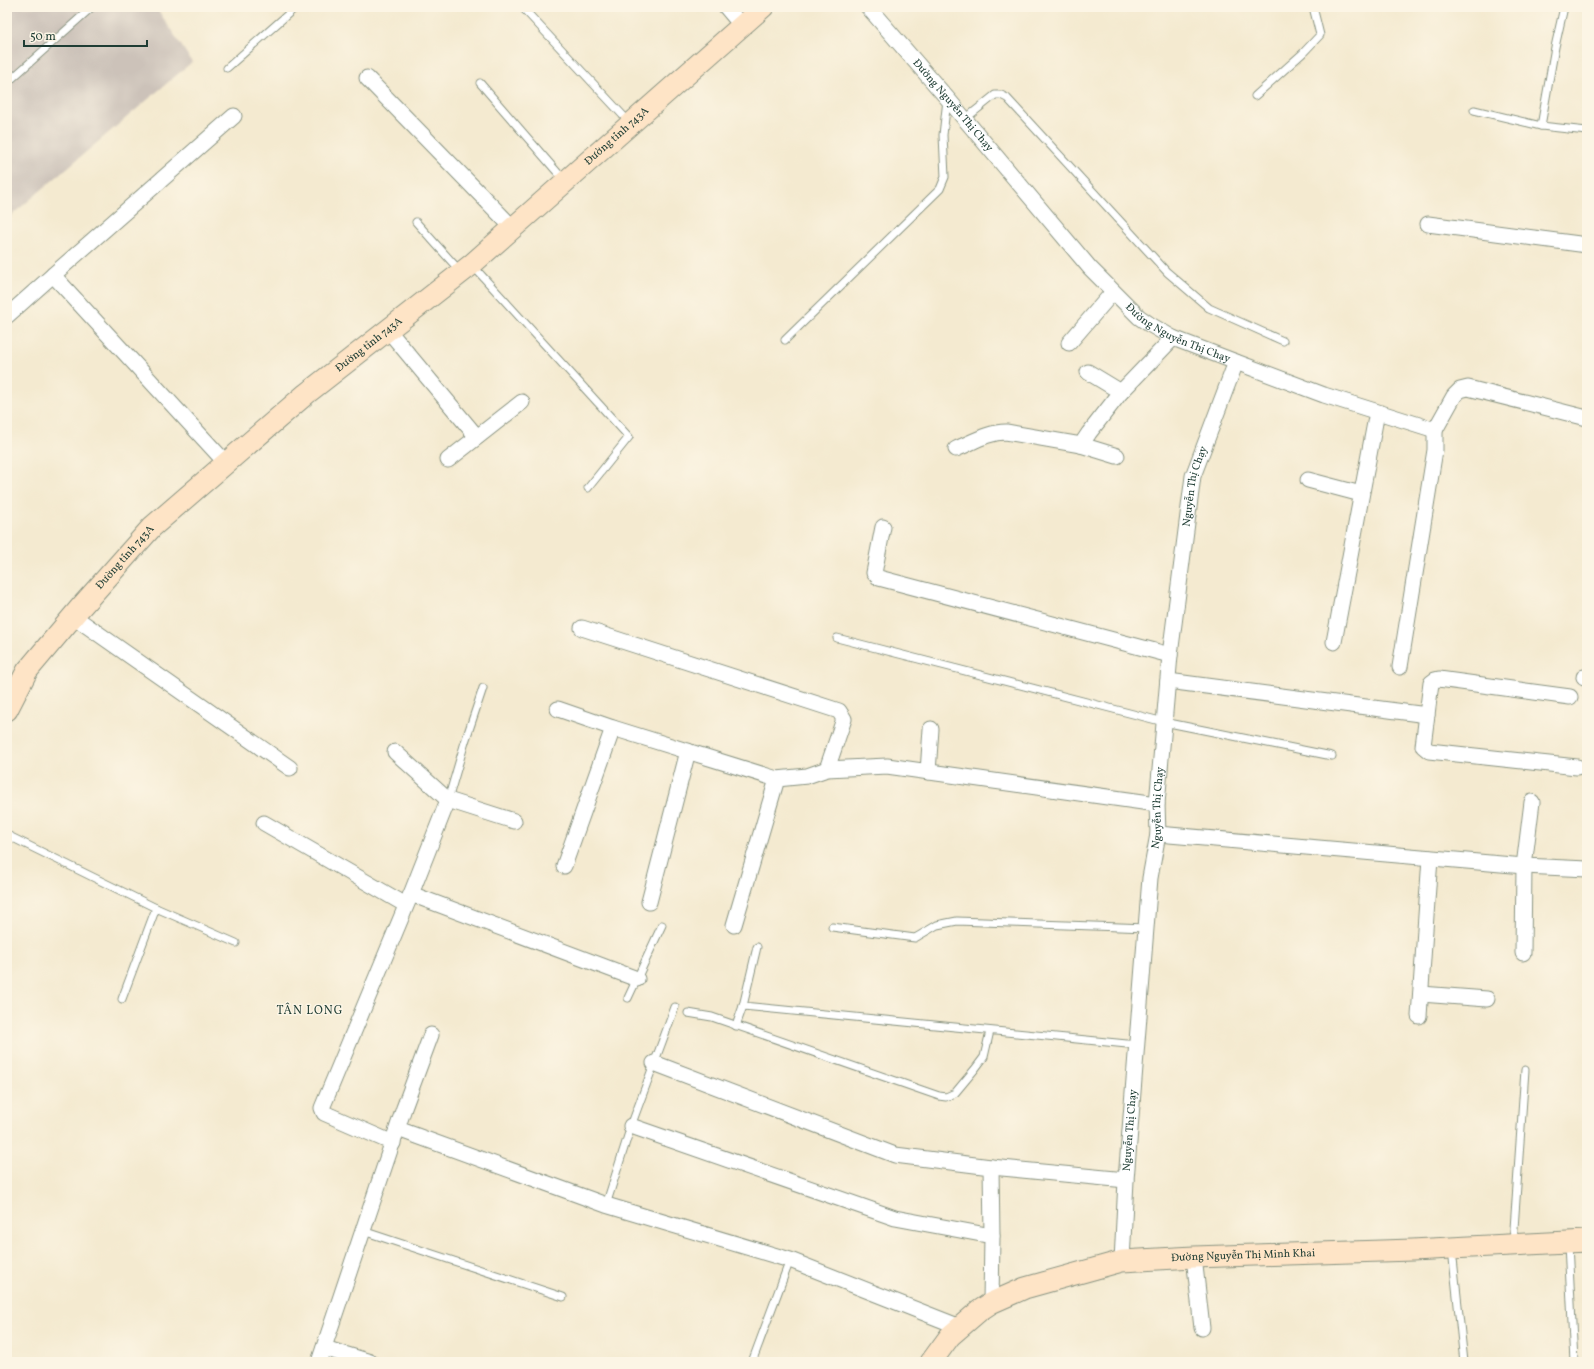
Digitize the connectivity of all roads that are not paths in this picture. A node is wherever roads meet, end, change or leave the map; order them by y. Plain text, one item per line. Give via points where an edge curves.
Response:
1 (92, 7) edge
2 (296, 7) edge
3 (522, 7) edge
4 (726, 7) edge
5 (763, 7) edge
6 (868, 7) edge
7 (1313, 7) edge
8 (1564, 7) edge
9 (742, 26) junction
10 (227, 68) dead end
11 (367, 78) dead end
12 (7, 83) edge
13 (480, 83) dead end
14 (1255, 96) dead end
15 (947, 98) junction
16 (1474, 110) dead end
17 (234, 116) dead end
18 (965, 119) junction
19 (631, 124) junction
20 (1541, 126) junction
21 (1587, 131) edge
22 (566, 182) junction
23 (416, 222) dead end
24 (1428, 224) dead end
25 (512, 228) junction
26 (1587, 245) edge
27 (466, 269) junction
28 (53, 275) junction
29 (1113, 292) junction
30 (7, 316) edge
31 (388, 330) junction
32 (1173, 338) junction
33 (785, 340) dead end
34 (1283, 341) dead end
35 (1069, 343) dead end
36 (1236, 362) junction
37 (1088, 372) dead end
38 (1121, 392) junction
39 (522, 402) dead end
40 (1377, 412) junction
41 (1587, 418) edge
42 (1435, 430) junction
43 (477, 437) junction
44 (1081, 445) junction
45 (956, 449) dead end
46 (1117, 456) dead end
47 (448, 460) dead end
48 (226, 463) junction
49 (1308, 480) dead end
50 (588, 488) dead end
51 (1361, 494) junction
52 (883, 527) dead end
53 (73, 616) junction
54 (582, 628) dead end
55 (837, 638) dead end
56 (1334, 642) dead end
57 (1170, 655) junction
58 (1400, 667) dead end
59 (1168, 681) junction
60 (483, 688) dead end
61 (1570, 698) dead end
62 (558, 708) dead end
63 (7, 710) edge
64 (1428, 715) junction
65 (1164, 722) junction
66 (613, 728) junction
67 (931, 729) dead end
68 (688, 751) junction
69 (395, 752) dead end
70 (1332, 756) dead end
71 (1577, 767) dead end
72 (290, 768) dead end
73 (827, 769) junction
74 (928, 772) junction
75 (777, 779) junction
76 (448, 800) junction
77 (1532, 802) dead end
78 (1157, 804) junction
79 (514, 821) dead end
80 (264, 823) dead end
81 (1158, 834) junction
82 (7, 835) edge
83 (1430, 858) junction
84 (564, 866) dead end
85 (1524, 866) junction
86 (1587, 869) edge
87 (408, 899) junction
88 (648, 902) dead end
89 (156, 908) junction
90 (662, 925) dead end
91 (734, 925) dead end
92 (832, 927) dead end
93 (1147, 928) junction
94 (236, 944) dead end
95 (757, 947) dead end
96 (1523, 953) dead end
97 (637, 980) junction
98 (1421, 994) junction
99 (628, 998) dead end
100 (1487, 998) dead end
101 (122, 999) dead end
102 (743, 1006) junction
103 (675, 1008) dead end
104 (688, 1013) dead end
105 (1419, 1016) dead end
106 (736, 1026) junction
107 (990, 1031) junction
108 (431, 1035) dead end
109 (1138, 1045) junction
110 (654, 1064) junction
111 (1525, 1070) dead end
112 (631, 1126) junction
113 (396, 1136) junction
114 (991, 1167) junction
115 (1126, 1180) junction
116 (606, 1205) junction
117 (363, 1231) junction
118 (992, 1236) junction
119 (1577, 1241) edge
120 (1513, 1244) junction
121 (1452, 1247) junction
122 (1194, 1257) junction
123 (790, 1260) junction
124 (1122, 1262) junction
125 (563, 1297) dead end
126 (991, 1303) junction
127 (960, 1327) junction
128 (1202, 1328) dead end
129 (321, 1355) edge
130 (370, 1362) edge
131 (752, 1362) edge
132 (931, 1362) edge
133 (1464, 1362) edge
134 (1574, 1362) edge

1 - 12 lane
2 - 10 lane
3 - 19 lane
4 - 9 street
5 - 9 main road, Đường tỉnh 743A
6 - 15 street, Đường Nguyễn Thị Chạy
7 - 14 lane via 1320,35
8 - 20 lane
9 - 19 main road, Đường tỉnh 743A
11 - 25 street
13 - 22 lane
15 - 18 street, Đường Nguyễn Thị Chạy
15 - 33 lane via 943,135 945,177 940,189
16 - 20 lane
17 - 28 street
18 - 29 street, Đường Nguyễn Thị Chạy
18 - 34 lane via 995,95 1007,98 1167,272 1209,308
19 - 22 main road, Đường tỉnh 743A
20 - 21 lane
22 - 25 main road, Đường tỉnh 743A
23 - 27 lane
24 - 26 street
25 - 27 main road, Đường tỉnh 743A
27 - 31 main road, Đường tỉnh 743A
27 - 50 lane via 629,437
28 - 30 street
28 - 48 street
29 - 32 street, Đường Nguyễn Thị Chạy via 1139,317
29 - 35 street
31 - 43 street
31 - 48 main road, Đường tỉnh 743A via 306,394
32 - 36 street, Đường Nguyễn Thị Chạy
32 - 38 street
36 - 40 street, Đường Nguyễn Thị Chạy
36 - 57 street, Nguyễn Thị Chạy via 1193,476
37 - 38 street
38 - 44 street
39 - 43 street
40 - 42 street, Đường Nguyễn Thị Chạy
40 - 51 street
41 - 42 street via 1468,388 1460,390 1454,396
42 - 58 street via 1435,450
43 - 47 street
44 - 45 street via 997,432
44 - 46 street
48 - 53 main road, Đường tỉnh 743A via 152,527
49 - 51 street
51 - 56 street
52 - 57 street via 874,573 880,578
53 - 63 main road, Đường tỉnh 743A via 27,671
53 - 72 street
54 - 73 street via 838,711 844,719
55 - 65 lane
57 - 59 street, Nguyễn Thị Chạy
59 - 64 street
59 - 65 street, Nguyễn Thị Chạy
60 - 76 lane
61 - 64 street via 1439,678 1431,683
62 - 66 street
64 - 71 street via 1424,746 1429,752
65 - 70 lane
65 - 78 street, Nguyễn Thị Chạy
66 - 68 street
66 - 84 street
67 - 74 street
68 - 75 street
68 - 88 street
69 - 76 street
73 - 74 street via 887,766
73 - 75 street via 807,776
74 - 78 street
75 - 91 street
76 - 79 street
76 - 87 street
77 - 85 street
78 - 81 street, Nguyễn Thị Chạy
80 - 87 street
81 - 83 street
81 - 93 street, Nguyễn Thị Chạy via 1150,878
82 - 89 lane
83 - 85 street
83 - 98 street
85 - 86 street
85 - 96 street
87 - 97 street
87 - 113 street via 322,1108 324,1113
89 - 94 lane
89 - 101 lane
90 - 97 lane
92 - 93 lane via 915,938 937,925 957,921
93 - 109 street, Nguyễn Thị Chạy
95 - 102 lane
97 - 99 lane
98 - 100 street
98 - 105 street
102 - 106 lane
102 - 107 lane
103 - 110 lane
104 - 106 lane via 712,1017
106 - 107 lane via 946,1097 955,1093 984,1057
107 - 109 lane
108 - 113 street
109 - 115 street, Nguyễn Thị Chạy
110 - 112 lane
110 - 114 street via 895,1155
111 - 120 lane
112 - 116 lane
112 - 118 street via 895,1218
113 - 116 street
113 - 117 street
114 - 115 street
114 - 118 street
115 - 124 street, Nguyễn Thị Chạy
116 - 123 street
117 - 125 lane
117 - 129 street
118 - 126 street
119 - 120 main road, Đường Nguyễn Thị Minh Khai
119 - 134 lane
120 - 121 main road, Đường Nguyễn Thị Minh Khai
121 - 122 main road, Đường Nguyễn Thị Minh Khai
121 - 133 lane
122 - 124 main road, Đường Nguyễn Thị Minh Khai
122 - 128 street
123 - 127 street
123 - 131 lane
124 - 126 main road, Đường Nguyễn Thị Minh Khai via 1025,1288
126 - 127 main road, Đường Nguyễn Thị Minh Khai
127 - 132 main road, Đường Nguyễn Thị Minh Khai
129 - 130 street

